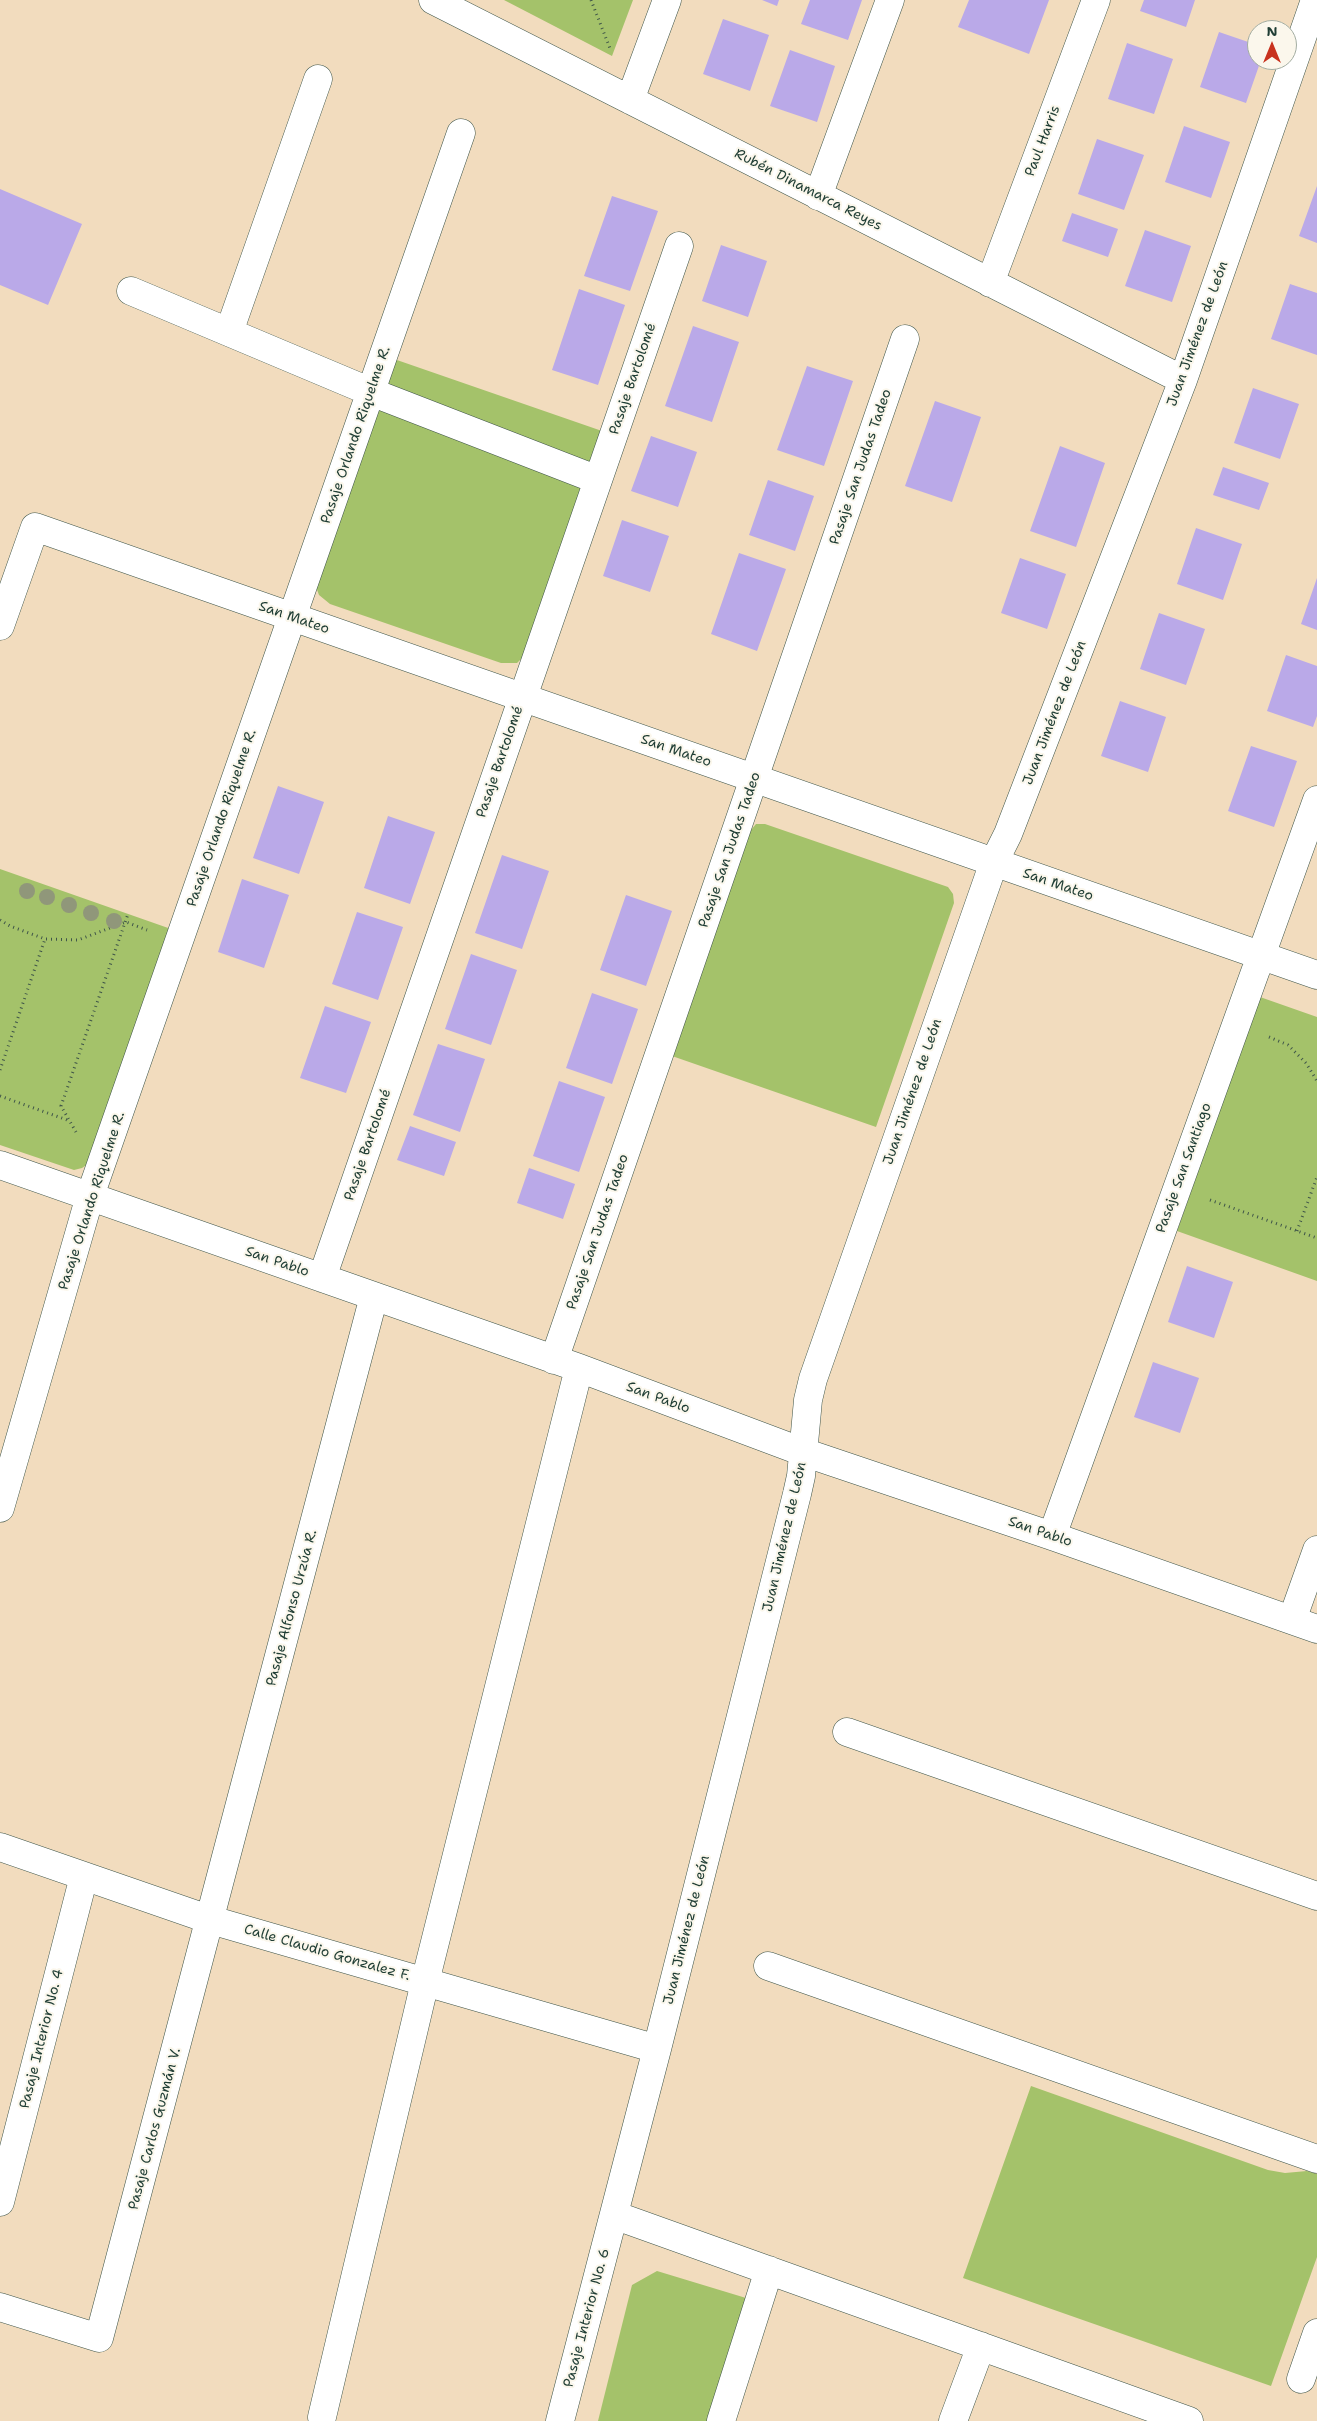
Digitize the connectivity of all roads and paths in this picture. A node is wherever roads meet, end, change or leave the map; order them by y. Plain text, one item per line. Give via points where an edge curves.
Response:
1 (433, 0) edge
2 (591, 0) edge
3 (667, 0) edge
4 (890, 0) edge
5 (1096, 0) edge
6 (1315, 0) edge
7 (614, 59) dead end
8 (318, 79) dead end
9 (630, 100) junction
10 (461, 133) dead end
11 (818, 196) junction
12 (679, 246) dead end
13 (990, 282) junction
14 (131, 291) dead end
15 (229, 332) junction
16 (905, 339) dead end
17 (1183, 380) junction
18 (371, 392) junction
19 (598, 480) junction
20 (292, 617) junction
21 (0, 626) edge
22 (522, 698) junction
23 (754, 778) junction
24 (1317, 800) edge
25 (994, 862) junction
26 (128, 914) dead end
27 (0, 920) edge
28 (126, 922) junction
29 (153, 932) dead end
30 (46, 939) junction
31 (1261, 956) junction
32 (1317, 975) edge
33 (1236, 1024) junction
34 (0, 1070) edge
35 (1317, 1081) edge
36 (0, 1096) edge
37 (70, 1122) junction
38 (79, 1136) dead end
39 (0, 1165) edge
40 (1317, 1177) edge
41 (1177, 1188) junction
42 (90, 1196) junction
43 (1297, 1231) junction
44 (1317, 1238) edge
45 (322, 1278) junction
46 (374, 1296) junction
47 (566, 1364) junction
48 (803, 1452) junction
49 (0, 1508) edge
50 (1052, 1536) junction
51 (1317, 1550) edge
52 (1292, 1620) junction
53 (1317, 1629) edge
54 (847, 1732) dead end
55 (0, 1847) edge
56 (84, 1876) junction
57 (1317, 1896) edge
58 (211, 1920) junction
59 (768, 1966) dead end
60 (425, 1982) junction
61 (657, 2049) junction
62 (1317, 2159) edge
63 (0, 2202) edge
64 (614, 2215) junction
65 (769, 2270) junction
66 (0, 2308) edge
67 (1317, 2333) edge
68 (981, 2346) junction
69 (1301, 2379) dead end
70 (322, 2417) dead end
71 (560, 2421) edge
72 (721, 2421) edge
73 (953, 2421) edge
74 (1187, 2421) edge

1 - 9 street, Rubén Dinamarca Reyes
2 - 7 path
3 - 9 street
4 - 11 street
5 - 13 street, Paul Harris
6 - 17 street, Juan Jiménez de León
8 - 15 street
9 - 11 street, Rubén Dinamarca Reyes
10 - 18 street, Pasaje Orlando Riquelme R.
11 - 13 street, Rubén Dinamarca Reyes
12 - 19 street, Pasaje Bartolomé
13 - 17 street, Rubén Dinamarca Reyes
14 - 15 street
15 - 18 street
16 - 23 street, Pasaje San Judas Tadeo
17 - 25 street, Juan Jiménez de León via 1008,834
18 - 19 street
18 - 20 street, Pasaje Orlando Riquelme R.
19 - 22 street, Pasaje Bartolomé
20 - 21 street, San Mateo via 35,527
20 - 22 street, San Mateo
20 - 42 street, Pasaje Orlando Riquelme R.
22 - 23 street, San Mateo
22 - 45 street, Pasaje Bartolomé
23 - 25 street, San Mateo
23 - 47 street, Pasaje San Judas Tadeo
24 - 31 street, Pasaje San Santiago
25 - 31 street, San Mateo
25 - 48 street, Juan Jiménez de León via 813,1379
26 - 28 path
27 - 30 path
28 - 29 path
28 - 30 path via 78,940
28 - 37 path via 61,1106
30 - 34 path
31 - 32 street, San Mateo
31 - 33 street, Pasaje San Santiago
33 - 35 path via 1288,1044
33 - 41 street, Pasaje San Santiago
36 - 37 path
37 - 38 path
39 - 42 street, San Pablo
40 - 43 path
41 - 43 path
41 - 50 street, Pasaje San Santiago
42 - 45 street, San Pablo
42 - 49 street, Pasaje Orlando Riquelme R.
43 - 44 path
45 - 46 street, San Pablo
46 - 47 street, San Pablo
46 - 58 street, Pasaje Alfonso Urzúa R.
47 - 48 street, San Pablo
47 - 60 street, Pasaje San Judas Tadeo
48 - 50 street, San Pablo
48 - 61 street, Juan Jiménez de León via 797,1494
50 - 52 street, San Pablo
51 - 52 street
52 - 53 street, San Pablo
54 - 57 street
55 - 56 street, Calle Claudio Gonzalez F.
56 - 58 street, Calle Claudio Gonzalez F.
56 - 63 street, Pasaje Interior No. 4
58 - 60 street, Calle Claudio Gonzalez F.
58 - 66 street, Pasaje Carlos Guzmán V. via 99,2338
59 - 62 street
60 - 61 street, Calle Claudio Gonzalez F.
60 - 70 street, Pasaje San Judas Tadeo
61 - 64 street, Juan Jiménez de León
64 - 65 street
64 - 71 street, Pasaje Interior No. 6
65 - 68 street
65 - 72 street
67 - 69 street
68 - 73 street
68 - 74 street

